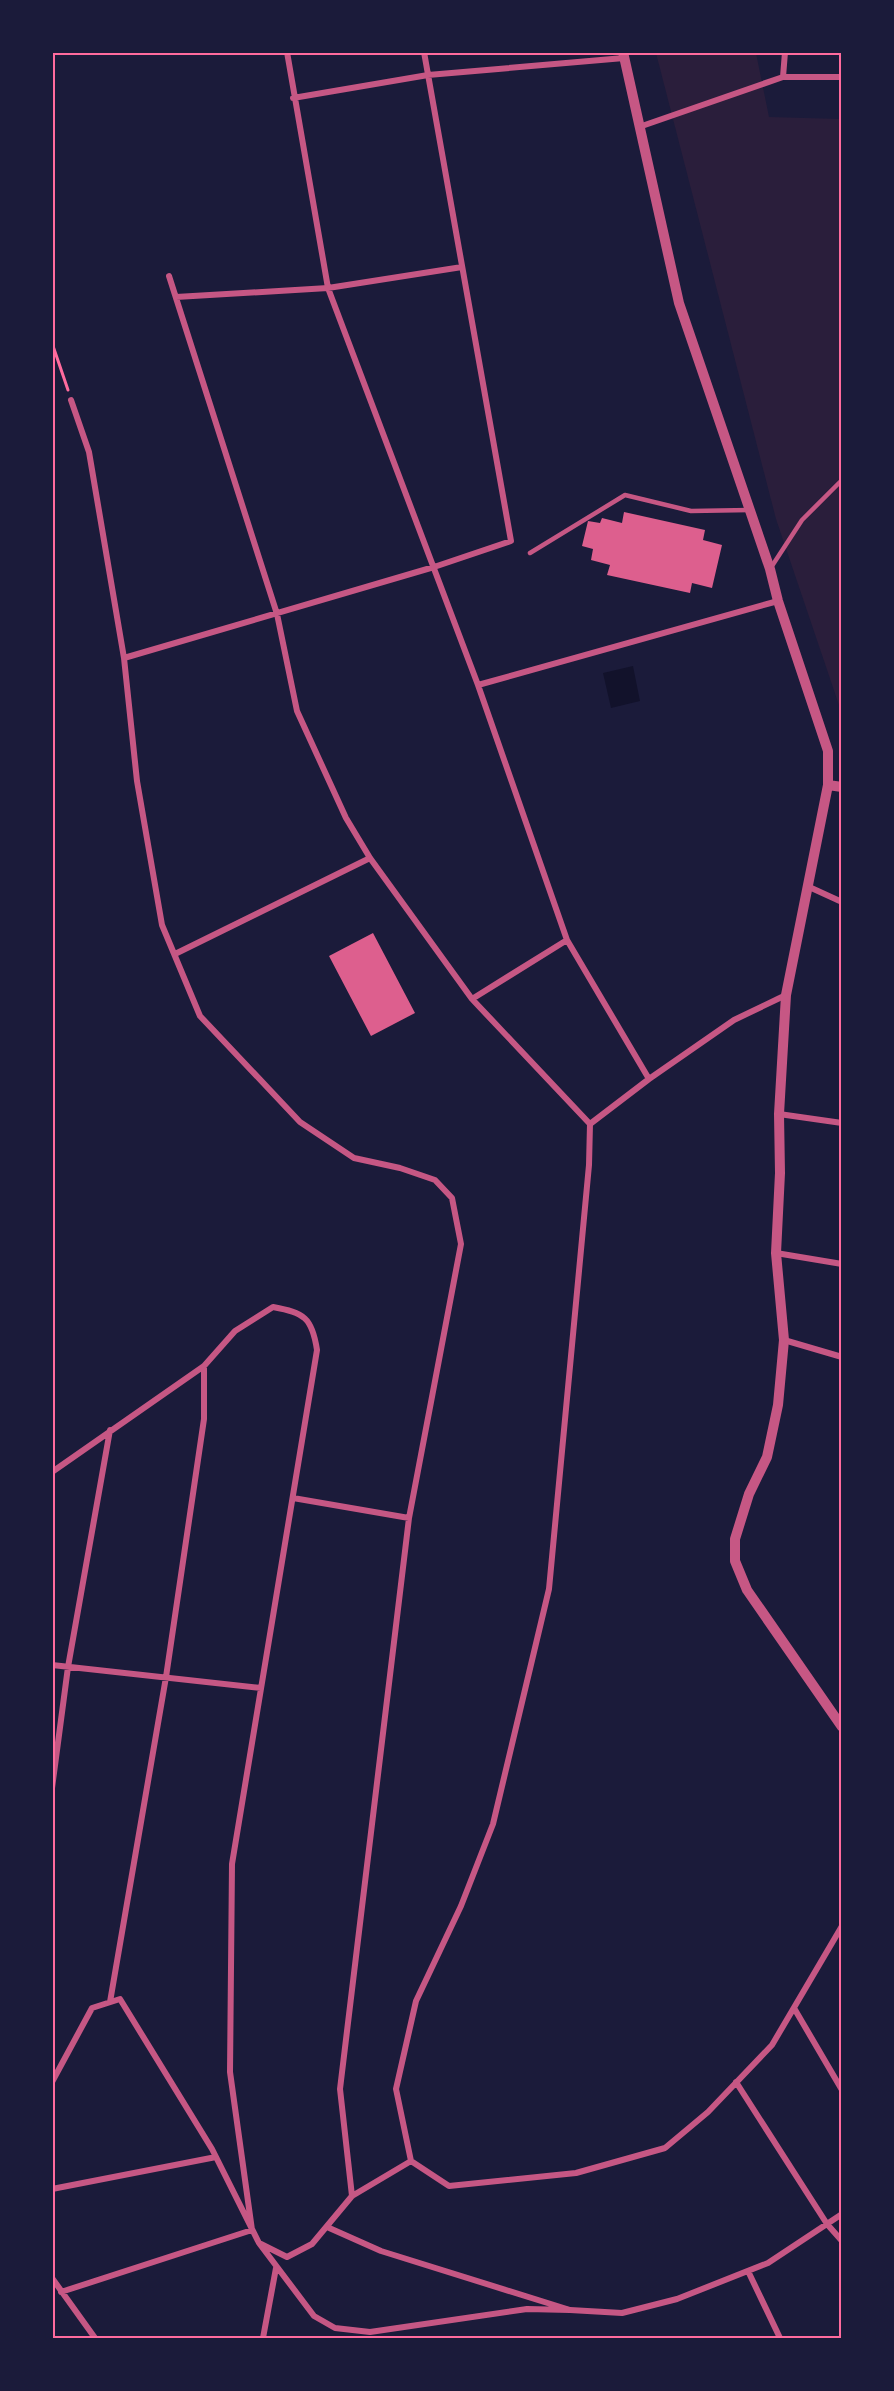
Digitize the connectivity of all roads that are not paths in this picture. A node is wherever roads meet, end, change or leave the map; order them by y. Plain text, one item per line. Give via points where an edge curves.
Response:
1 (287, 52) edge
2 (424, 52) edge
3 (785, 52) edge
4 (623, 55) edge
5 (428, 75) junction
6 (783, 77) junction
7 (842, 77) edge
8 (293, 98) junction
9 (639, 127) junction
10 (462, 267) junction
11 (170, 276) dead end
12 (328, 288) junction
13 (176, 297) junction
14 (71, 400) road end
15 (842, 480) edge
16 (750, 510) junction
17 (530, 553) dead end
18 (434, 567) junction
19 (770, 568) junction
20 (778, 601) junction
21 (277, 614) junction
22 (124, 658) junction
23 (478, 685) junction
24 (828, 785) junction
25 (842, 787) edge
26 (370, 858) junction
27 (806, 885) junction
28 (842, 902) edge
29 (567, 940) junction
30 (175, 954) junction
31 (786, 995) junction
32 (472, 999) junction
33 (649, 1078) junction
34 (779, 1114) junction
35 (842, 1123) edge
36 (590, 1124) junction
37 (776, 1253) junction
38 (842, 1264) edge
39 (784, 1340) junction
40 (842, 1357) edge
41 (204, 1366) junction
42 (110, 1430) junction
43 (52, 1472) edge
44 (293, 1498) junction
45 (409, 1518) junction
46 (52, 1665) edge
47 (68, 1667) junction
48 (166, 1677) junction
49 (261, 1688) junction
50 (842, 1727) edge
51 (52, 1788) edge
52 (842, 1926) edge
53 (110, 2002) junction
54 (794, 2008) junction
55 (52, 2082) edge
56 (736, 2082) junction
57 (842, 2090) edge
58 (216, 2157) junction
59 (411, 2161) junction
60 (52, 2189) edge
61 (352, 2196) junction
62 (842, 2214) edge
63 (827, 2224) junction
64 (327, 2227) junction
65 (252, 2230) junction
66 (842, 2241) edge
67 (259, 2243) junction
68 (276, 2268) junction
69 (748, 2271) junction
70 (52, 2278) edge
71 (61, 2292) junction
72 (570, 2310) junction
73 (95, 2338) edge
74 (263, 2338) edge
75 (780, 2338) edge

1 - 8 street
2 - 5 street
3 - 6 street
4 - 5 street
4 - 9 street
5 - 8 street
5 - 10 street
6 - 7 street
6 - 9 street
8 - 12 street
9 - 16 street via 679,303
10 - 12 street
10 - 18 street via 511,541
11 - 13 street
12 - 13 street
12 - 18 street
13 - 21 street
14 - 22 street via 88,452
15 - 19 lane via 802,520
16 - 17 lane via 691,511 625,495
16 - 19 street
18 - 21 street
18 - 23 street
19 - 20 street
20 - 23 street
20 - 24 street via 828,751
21 - 22 street
21 - 26 street via 297,711 346,818
22 - 30 street via 137,781 162,925
23 - 29 street
24 - 25 street
24 - 27 street
26 - 30 street
26 - 32 street
27 - 28 street
27 - 31 street
29 - 32 street
29 - 33 street
30 - 45 street via 200,1016 300,1122 354,1158 435,1180 452,1198 461,1244
31 - 33 street via 734,1020
31 - 34 street
32 - 36 street
33 - 36 street
34 - 35 street
34 - 37 street
36 - 59 street via 549,1589 493,1824 461,1906 416,2001 396,2089
37 - 38 street
37 - 39 street
39 - 40 street
39 - 50 street via 772,1436 735,1539 735,1561 747,1590
41 - 42 street
41 - 44 street via 236,1331 273,1307 300,1313 314,1330 317,1350
41 - 48 street via 204,1419
42 - 43 street
42 - 47 street
44 - 45 street
44 - 49 street
45 - 61 street via 340,2088
46 - 47 street
47 - 48 street
47 - 51 street
48 - 49 street
48 - 53 street
49 - 65 street via 232,1864 230,2072
52 - 54 street
53 - 55 street via 92,2008
53 - 58 street via 120,1999 127,2008
54 - 56 street via 772,2045
54 - 57 street
56 - 59 street via 665,2148 576,2173 449,2186
56 - 63 street
58 - 60 street
58 - 65 street
59 - 61 street
61 - 64 street
62 - 63 street
63 - 66 street
63 - 69 street via 768,2263
64 - 67 street via 312,2244 287,2257
64 - 72 street via 381,2251
65 - 67 street
65 - 71 street
67 - 68 street
68 - 72 street via 314,2316 335,2328 370,2332 527,2309
68 - 74 street
69 - 72 street via 678,2299 622,2313
69 - 75 street
70 - 71 street
71 - 73 street

